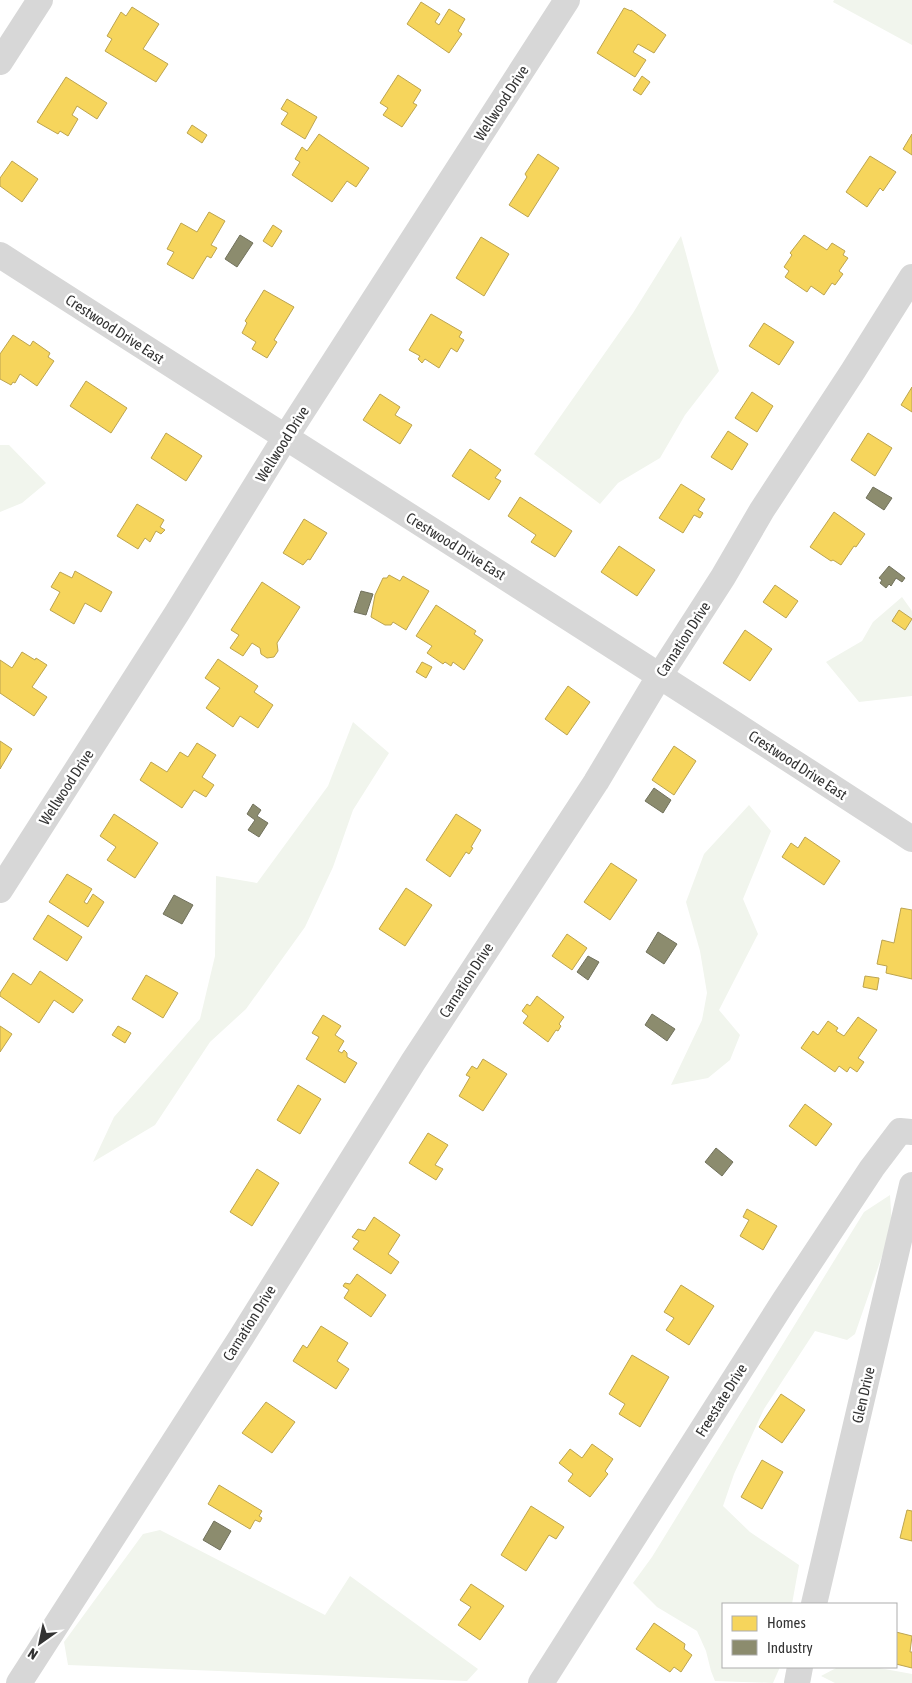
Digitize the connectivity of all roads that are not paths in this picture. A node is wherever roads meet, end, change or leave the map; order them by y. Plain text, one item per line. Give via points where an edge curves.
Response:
1 (40, 0) edge
2 (566, 0) edge
3 (0, 62) edge
4 (0, 255) edge
5 (912, 278) edge
6 (285, 438) junction
7 (660, 675) junction
8 (912, 839) edge
9 (0, 890) edge
10 (912, 1132) edge
11 (912, 1185) edge
12 (814, 1603) edge
13 (800, 1668) edge
14 (19, 1683) edge
15 (541, 1683) edge
16 (797, 1683) edge

1 - 3 street
2 - 6 street, Wellwood Drive
4 - 6 street, Crestwood Drive East
5 - 7 street, Carnation Drive
6 - 7 street, Crestwood Drive East
6 - 9 street, Wellwood Drive
7 - 8 street, Crestwood Drive East
7 - 14 street, Carnation Drive via 596,782 413,1062
10 - 15 street, Freestate Drive via 900,1131 872,1168
11 - 12 street, Glen Drive
13 - 16 street

